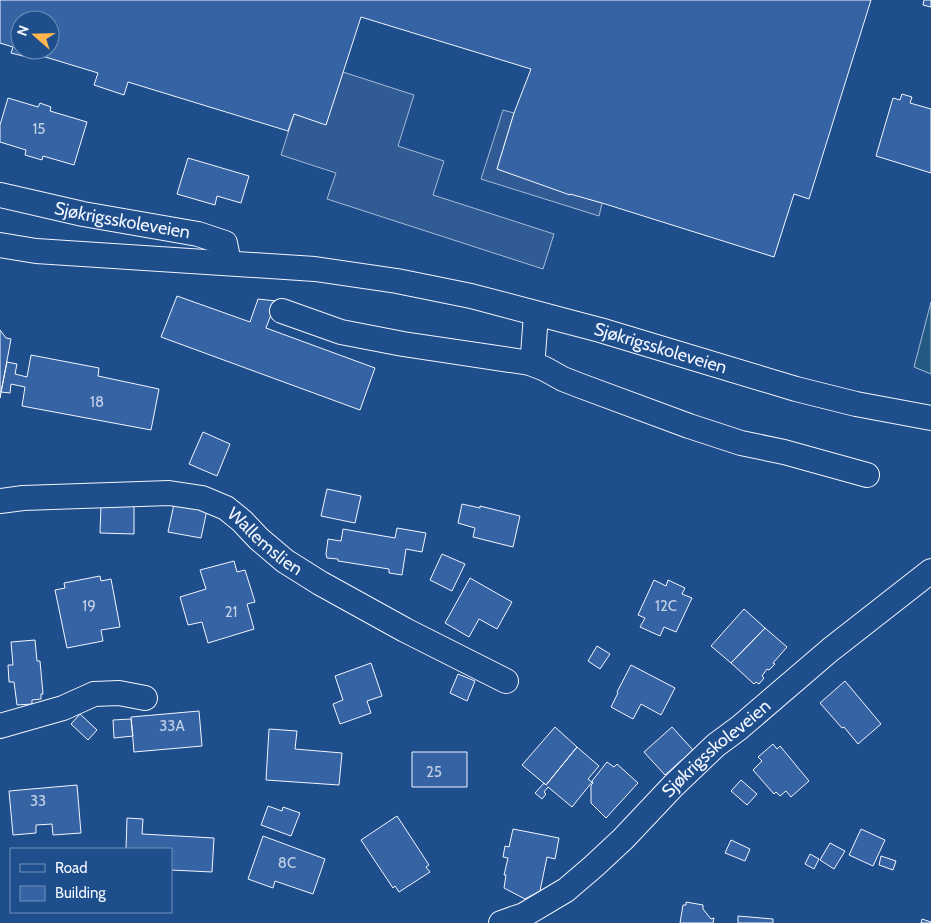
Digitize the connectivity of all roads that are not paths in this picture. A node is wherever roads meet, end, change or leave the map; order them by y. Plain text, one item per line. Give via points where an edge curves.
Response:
1 (0, 195) edge
2 (0, 245) edge
3 (229, 263) junction
4 (282, 311) dead end
5 (536, 314) junction
6 (530, 363) junction
7 (931, 418) edge
8 (867, 475) dead end
9 (0, 501) edge
10 (931, 571) edge
11 (506, 681) dead end
12 (145, 698) dead end
13 (0, 726) edge
14 (501, 923) edge

1 - 3 street, Sjøkrigsskoleveien via 83,214 198,234 225,243
2 - 3 street, Sjøkrigsskoleveien via 36,251
3 - 5 street, Sjøkrigsskoleveien via 315,269 397,281
4 - 6 street via 341,332
5 - 6 street
5 - 7 street, Sjøkrigsskoleveien via 804,391
6 - 8 street via 562,379 689,426 741,443
9 - 11 street, Wallemslien via 169,494 202,498 226,508 280,557 320,583
10 - 14 street, Sjøkrigsskoleveien via 716,745 623,839 566,890 524,915
12 - 13 street via 119,693 94,694 63,708

